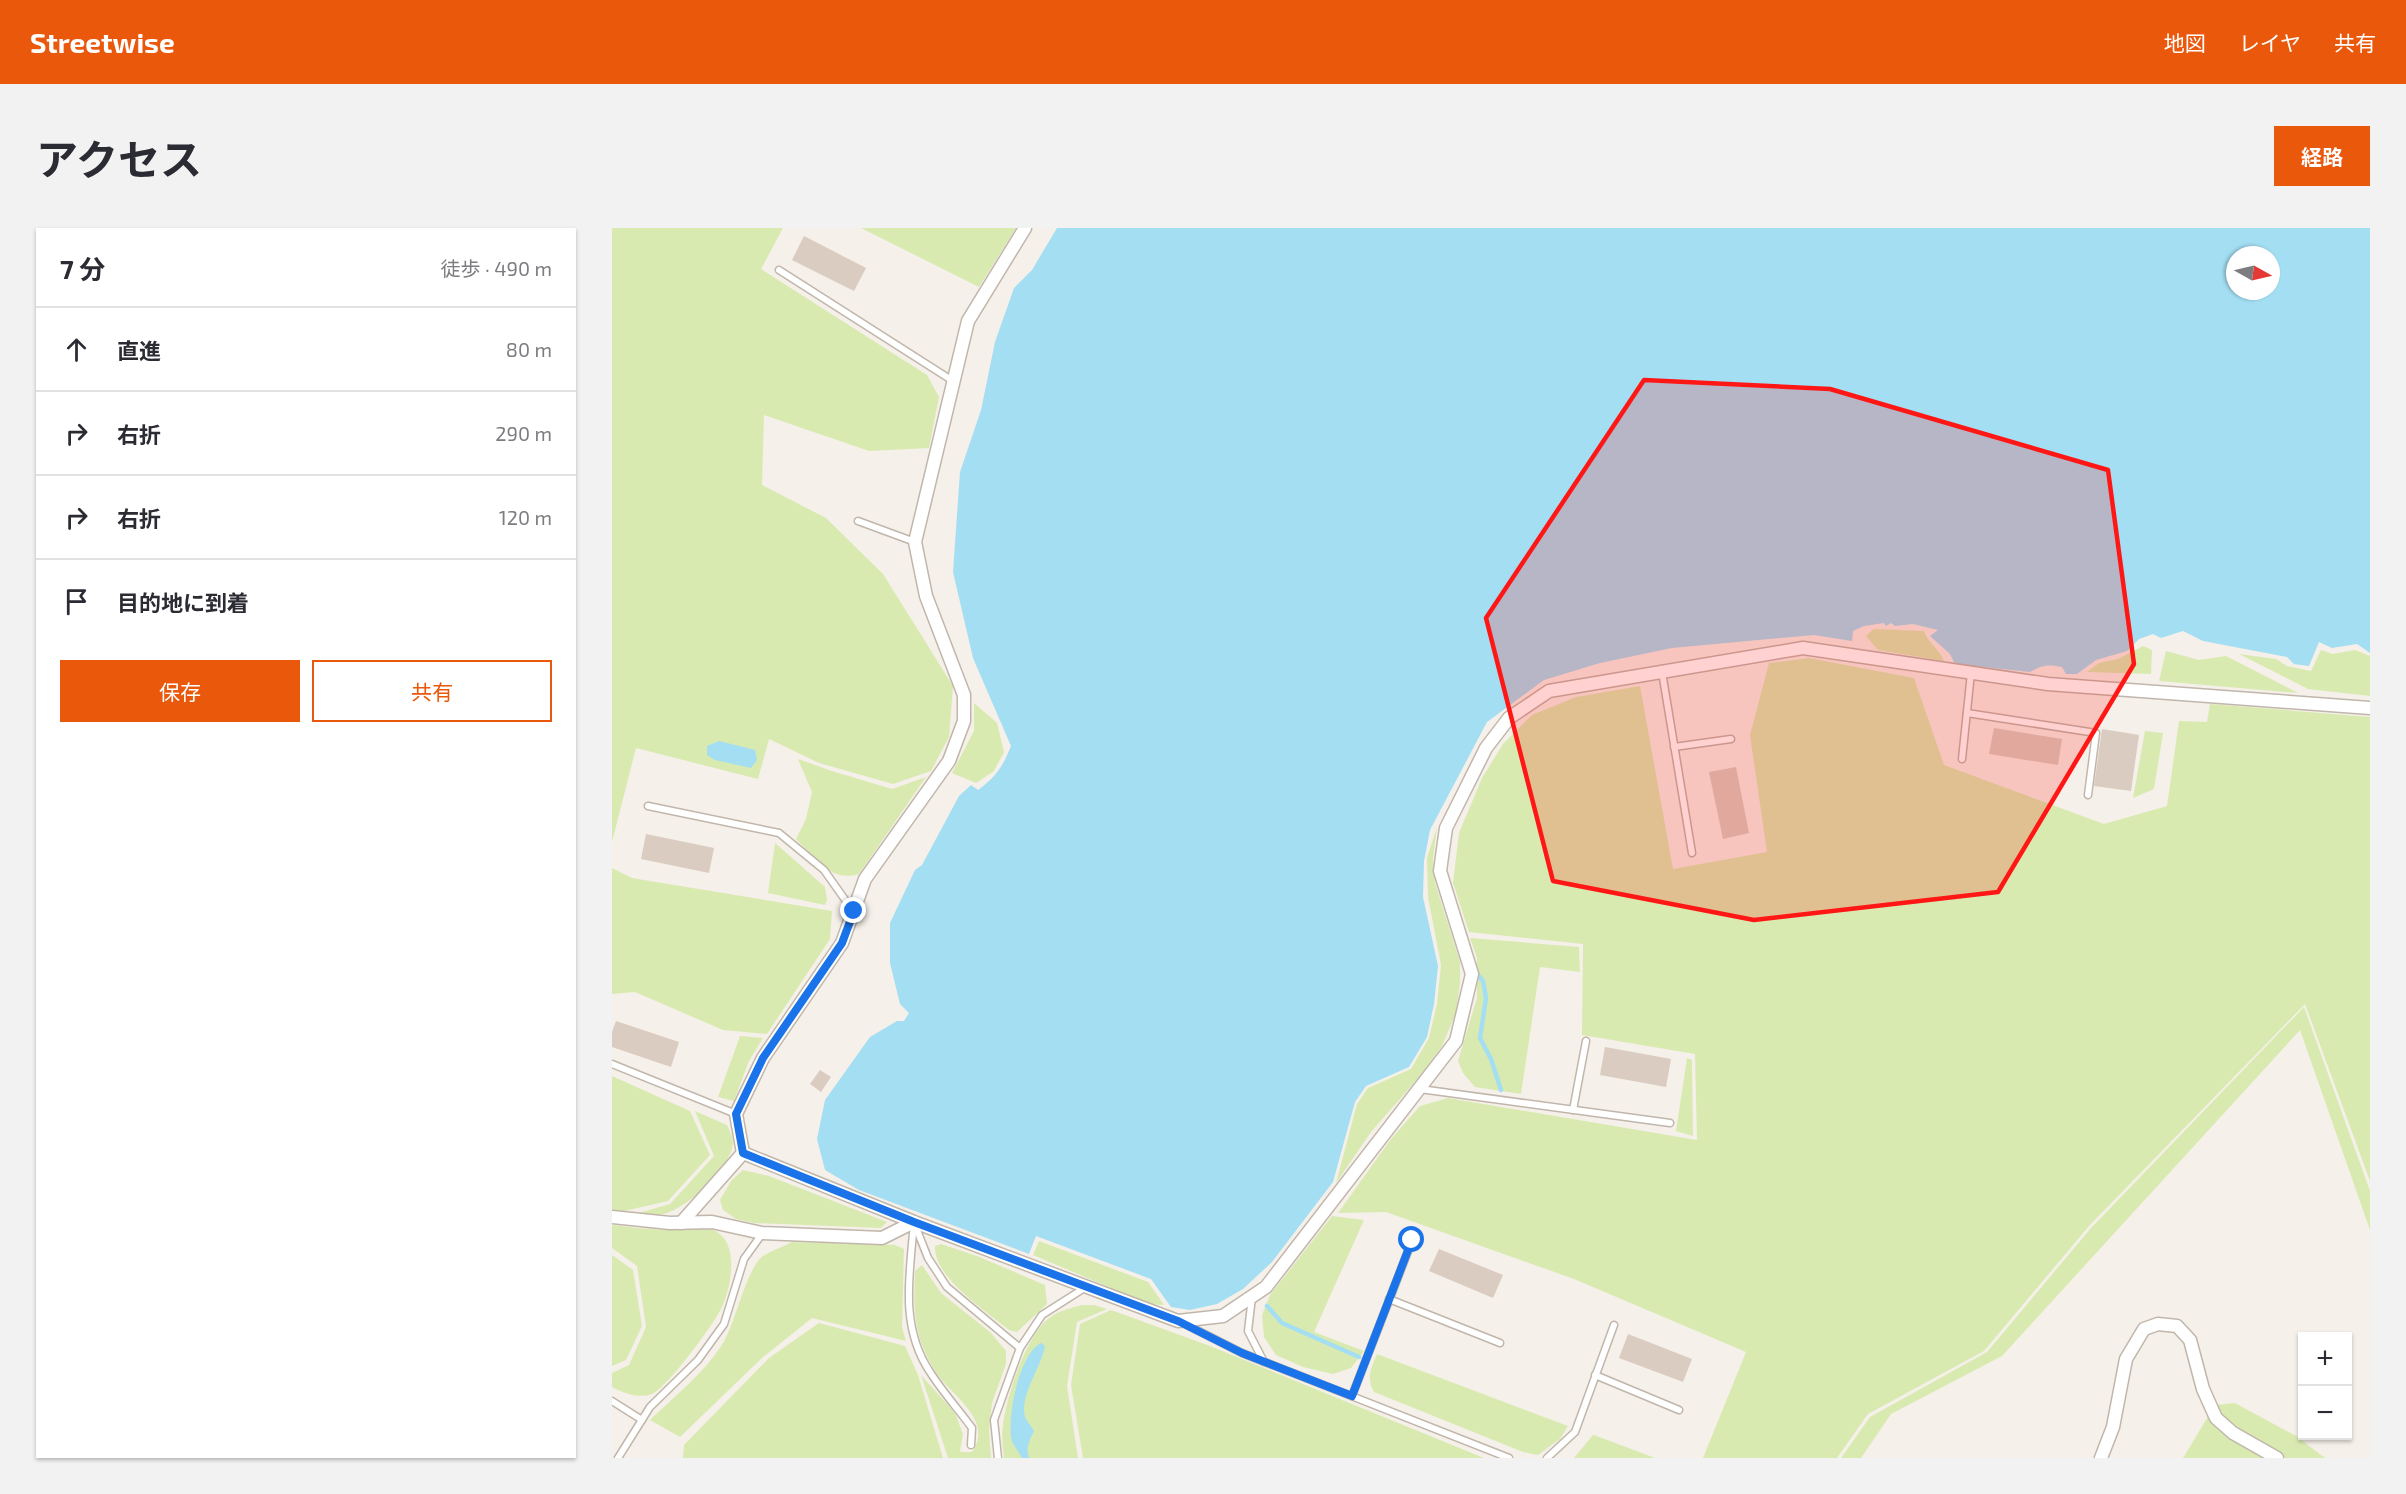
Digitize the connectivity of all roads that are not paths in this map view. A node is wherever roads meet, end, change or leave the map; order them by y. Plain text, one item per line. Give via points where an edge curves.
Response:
1 (1025, 228) edge
2 (779, 270) dead end
3 (954, 381) junction
4 (858, 521) dead end
5 (915, 542) junction
6 (1662, 672) junction
7 (1971, 673) junction
8 (2370, 708) edge
9 (1967, 713) junction
10 (1731, 739) dead end
11 (1674, 747) junction
12 (1962, 759) dead end
13 (2088, 795) dead end
14 (648, 806) dead end
15 (1692, 853) dead end
16 (854, 911) junction
17 (1586, 1041) dead end
18 (612, 1065) edge
19 (1420, 1089) junction
20 (1573, 1110) junction
21 (736, 1114) junction
22 (1670, 1123) dead end
23 (743, 1153) junction
24 (612, 1217) edge
25 (914, 1222) junction
26 (681, 1223) junction
27 (762, 1233) junction
28 (1412, 1240) dead end
29 (1086, 1287) junction
30 (1252, 1296) junction
31 (1389, 1299) junction
32 (1178, 1321) junction
33 (1614, 1324) dead end
34 (1500, 1343) dead end
35 (1020, 1348) junction
36 (1264, 1362) junction
37 (1595, 1375) junction
38 (1352, 1396) junction
39 (612, 1401) edge
40 (1679, 1410) dead end
41 (642, 1420) junction
42 (971, 1445) dead end
43 (618, 1458) edge
44 (998, 1458) edge
45 (1509, 1458) edge
46 (1547, 1458) edge
47 (2101, 1458) edge
48 (2277, 1458) edge

1 - 3 street via 968,321
2 - 3 lane
3 - 5 street
4 - 5 lane
5 - 16 street via 926,596 964,695 964,721 949,761 865,879
6 - 7 street via 1803,648
6 - 11 lane
6 - 19 street via 1549,691 1509,718 1486,748 1446,828 1440,871 1472,974 1456,1041
7 - 8 street via 2048,684
7 - 9 lane
9 - 12 lane
9 - 13 lane via 2096,733
10 - 11 lane
11 - 15 lane
14 - 16 lane via 779,833 824,870
16 - 21 street via 842,943 763,1058
17 - 20 lane
18 - 21 lane
19 - 20 lane
19 - 30 street via 1266,1287
20 - 22 lane
21 - 23 street
23 - 25 street
23 - 26 street
24 - 26 street
25 - 27 street via 882,1238
25 - 29 street
25 - 35 lane via 928,1258 947,1287
25 - 42 lane via 908,1308 914,1340 929,1371 972,1428
26 - 27 street via 712,1222
27 - 41 lane via 744,1259 724,1324 698,1360 650,1407
28 - 31 lane
29 - 32 street
29 - 35 lane via 1042,1315
30 - 32 street via 1223,1316
30 - 36 lane via 1248,1331
31 - 34 lane
31 - 38 lane
32 - 36 lane
33 - 37 lane
35 - 44 lane via 994,1420
36 - 38 lane
37 - 40 lane
37 - 46 lane via 1575,1432
38 - 45 lane
39 - 41 lane
41 - 43 lane
47 - 48 street via 2114,1427 2126,1359 2144,1329 2158,1324 2177,1326 2190,1340 2203,1389 2216,1418 2233,1433

